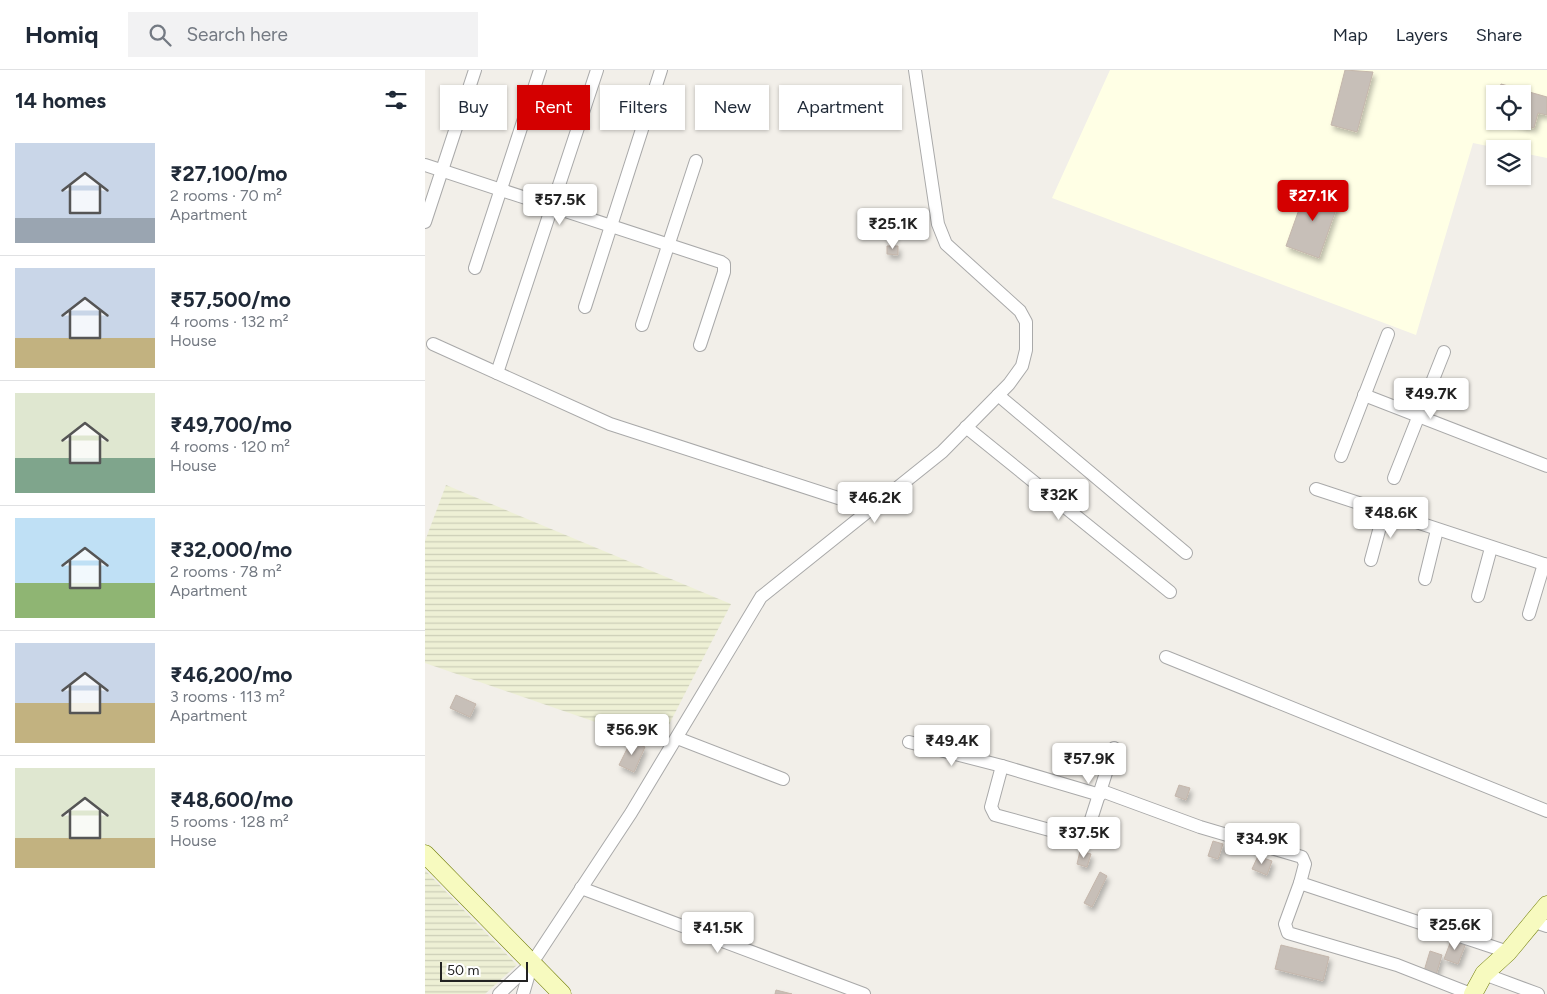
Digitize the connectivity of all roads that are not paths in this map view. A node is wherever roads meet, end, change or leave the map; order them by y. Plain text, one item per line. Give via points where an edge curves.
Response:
1 (475, 70) edge
2 (540, 70) edge
3 (597, 70) edge
4 (661, 70) edge
5 (915, 70) edge
6 (696, 161) dead end
7 (425, 165) edge
8 (442, 170) junction
9 (500, 189) junction
10 (552, 206) junction
11 (425, 222) edge
12 (611, 226) junction
13 (668, 244) junction
14 (475, 268) dead end
15 (585, 307) dead end
16 (642, 325) dead end
17 (1388, 334) dead end
18 (433, 344) dead end
19 (700, 345) dead end
20 (1444, 352) dead end
21 (497, 373) junction
22 (998, 395) junction
23 (1365, 395) junction
24 (1418, 416) junction
25 (966, 427) junction
26 (1341, 456) dead end
27 (1547, 466) edge
28 (1394, 478) dead end
29 (1316, 490) dead end
30 (872, 509) junction
31 (1385, 512) junction
32 (1437, 530) junction
33 (1491, 548) junction
34 (1186, 553) dead end
35 (1371, 560) dead end
36 (1545, 565) edge
37 (1425, 579) dead end
38 (1170, 592) dead end
39 (1478, 596) dead end
40 (1529, 614) dead end
41 (1166, 657) dead end
42 (677, 738) junction
43 (909, 742) dead end
44 (1114, 748) dead end
45 (1002, 766) junction
46 (783, 780) dead end
47 (1101, 793) junction
48 (1547, 811) edge
49 (425, 854) edge
50 (1300, 883) junction
51 (581, 888) junction
52 (1547, 905) edge
53 (1541, 924) edge
54 (1508, 952) junction
55 (532, 963) junction
56 (1484, 974) junction
57 (499, 994) edge
58 (523, 994) edge
59 (562, 994) edge
60 (864, 994) edge
61 (1472, 994) edge
62 (1538, 994) edge

1 - 8 street
2 - 9 street
3 - 10 street
4 - 12 street
5 - 22 street via 934,207 943,238 956,254 1020,311 1026,322 1026,350 1022,366
6 - 13 street
7 - 8 street
8 - 9 street
8 - 11 street
9 - 10 street
9 - 14 street
10 - 12 street
10 - 21 street
12 - 13 street
12 - 15 street
13 - 16 street
13 - 19 street via 724,264
17 - 23 street
18 - 21 street
20 - 24 street
21 - 30 street via 610,424
22 - 25 street
22 - 34 street
23 - 24 street
23 - 26 street
24 - 27 street
24 - 28 street
25 - 30 street via 942,452
25 - 38 street
29 - 31 street
30 - 42 street via 761,597
31 - 32 street
31 - 35 street
32 - 33 street
32 - 37 street
33 - 36 street
33 - 39 street
36 - 40 street
41 - 48 street
42 - 46 street
42 - 51 street
43 - 45 street
44 - 47 street
45 - 47 street
45 - 47 street via 991,807 995,815 1075,837 1087,832
47 - 50 street via 1301,857 1305,864
49 - 55 main road
50 - 54 street
50 - 61 street via 1285,924 1288,933 1397,965
51 - 55 street
51 - 60 street
52 - 53 main road
53 - 54 main road
54 - 56 main road
55 - 57 street
55 - 58 street
55 - 59 main road
56 - 61 main road
56 - 62 street

